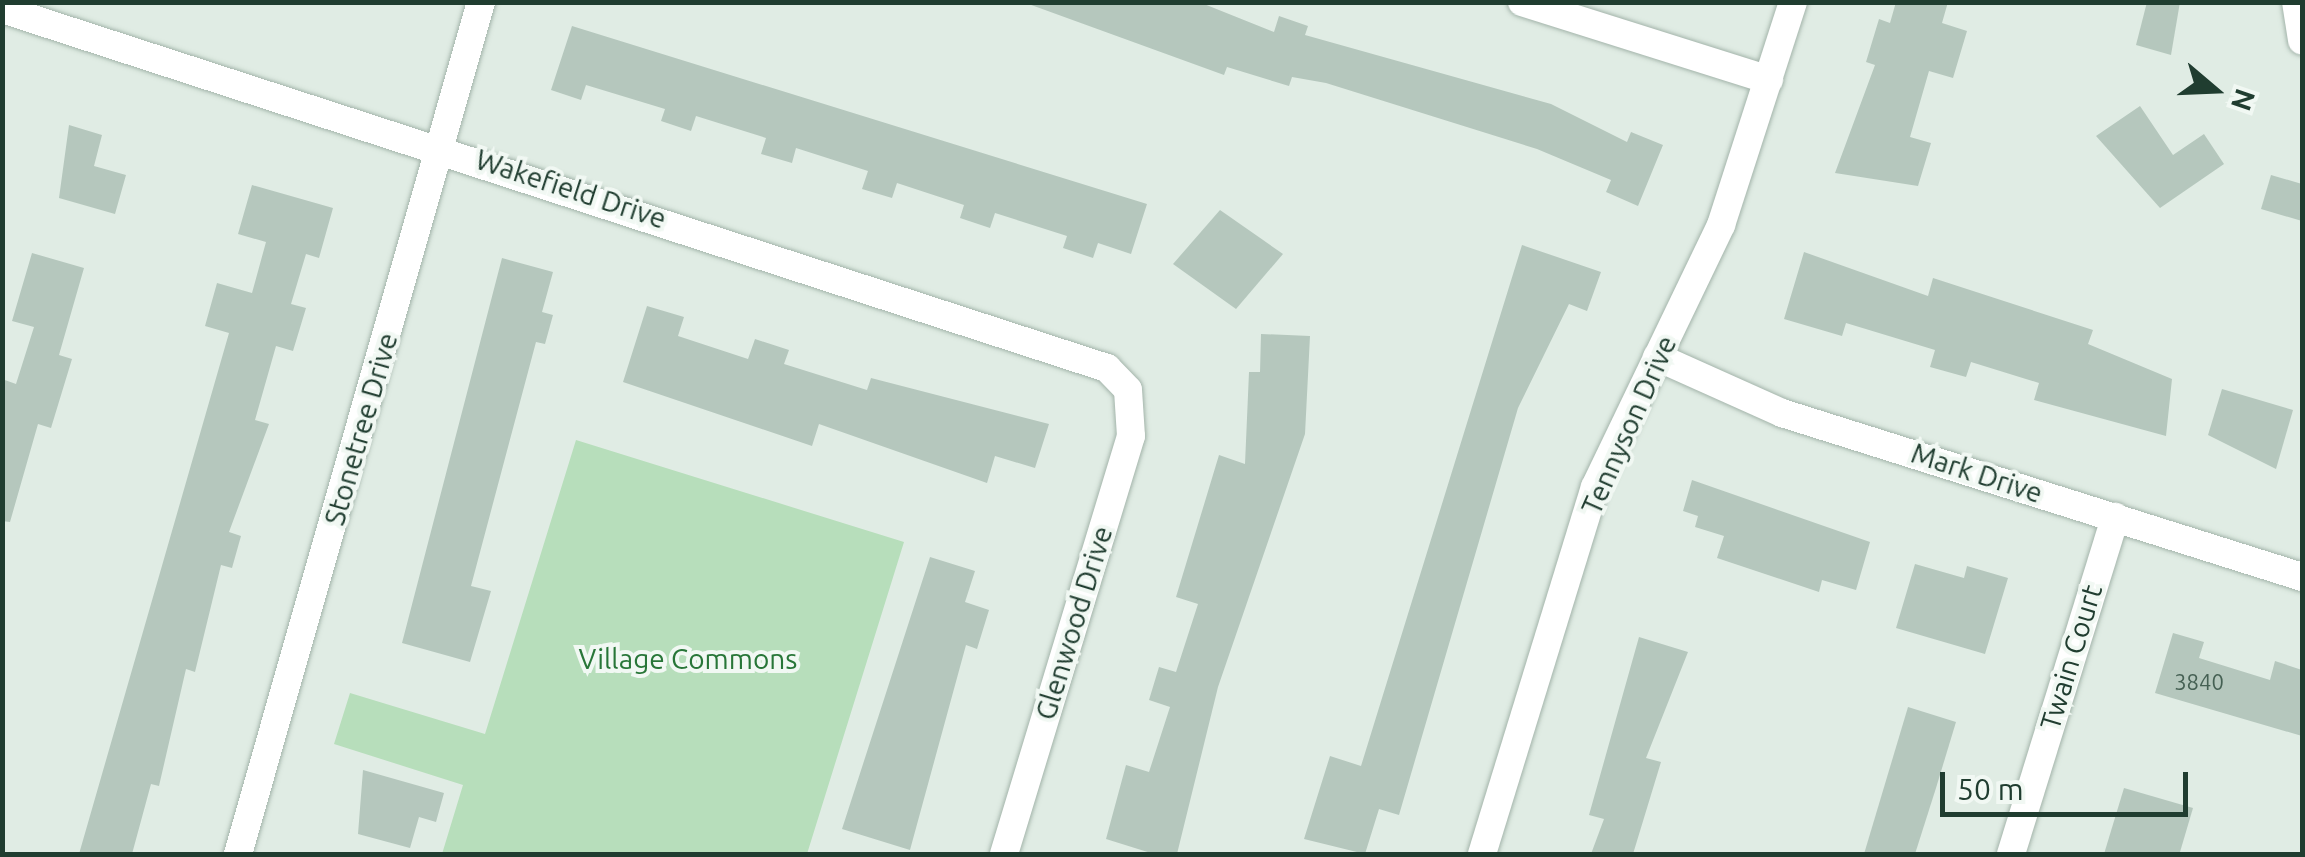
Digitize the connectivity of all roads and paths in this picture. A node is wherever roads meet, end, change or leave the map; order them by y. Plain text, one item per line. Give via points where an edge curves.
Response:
1 (482, 2) edge
2 (1522, 2) edge
3 (1793, 2) edge
4 (2296, 2) edge
5 (5, 18) edge
6 (2302, 40) edge
7 (1770, 80) junction
8 (440, 148) junction
9 (1657, 357) junction
10 (1128, 390) joint
11 (2115, 517) junction
12 (2302, 577) edge
13 (238, 854) edge
14 (1004, 854) edge
15 (1482, 854) edge
16 (2011, 854) edge

1 - 8 street, Stonetree Drive
2 - 7 street
3 - 7 street, Tennyson Drive
4 - 6 street
5 - 8 street, Wakefield Drive
7 - 9 street, Tennyson Drive via 1721,225
8 - 10 street, Wakefield Drive via 1074,354
8 - 13 street, Stonetree Drive
9 - 11 street, Mark Drive via 1732,396
9 - 15 street, Tennyson Drive via 1595,488
10 - 14 street, Glenwood Drive via 1130,436
11 - 12 street, Mark Drive
11 - 16 street, Twain Court

